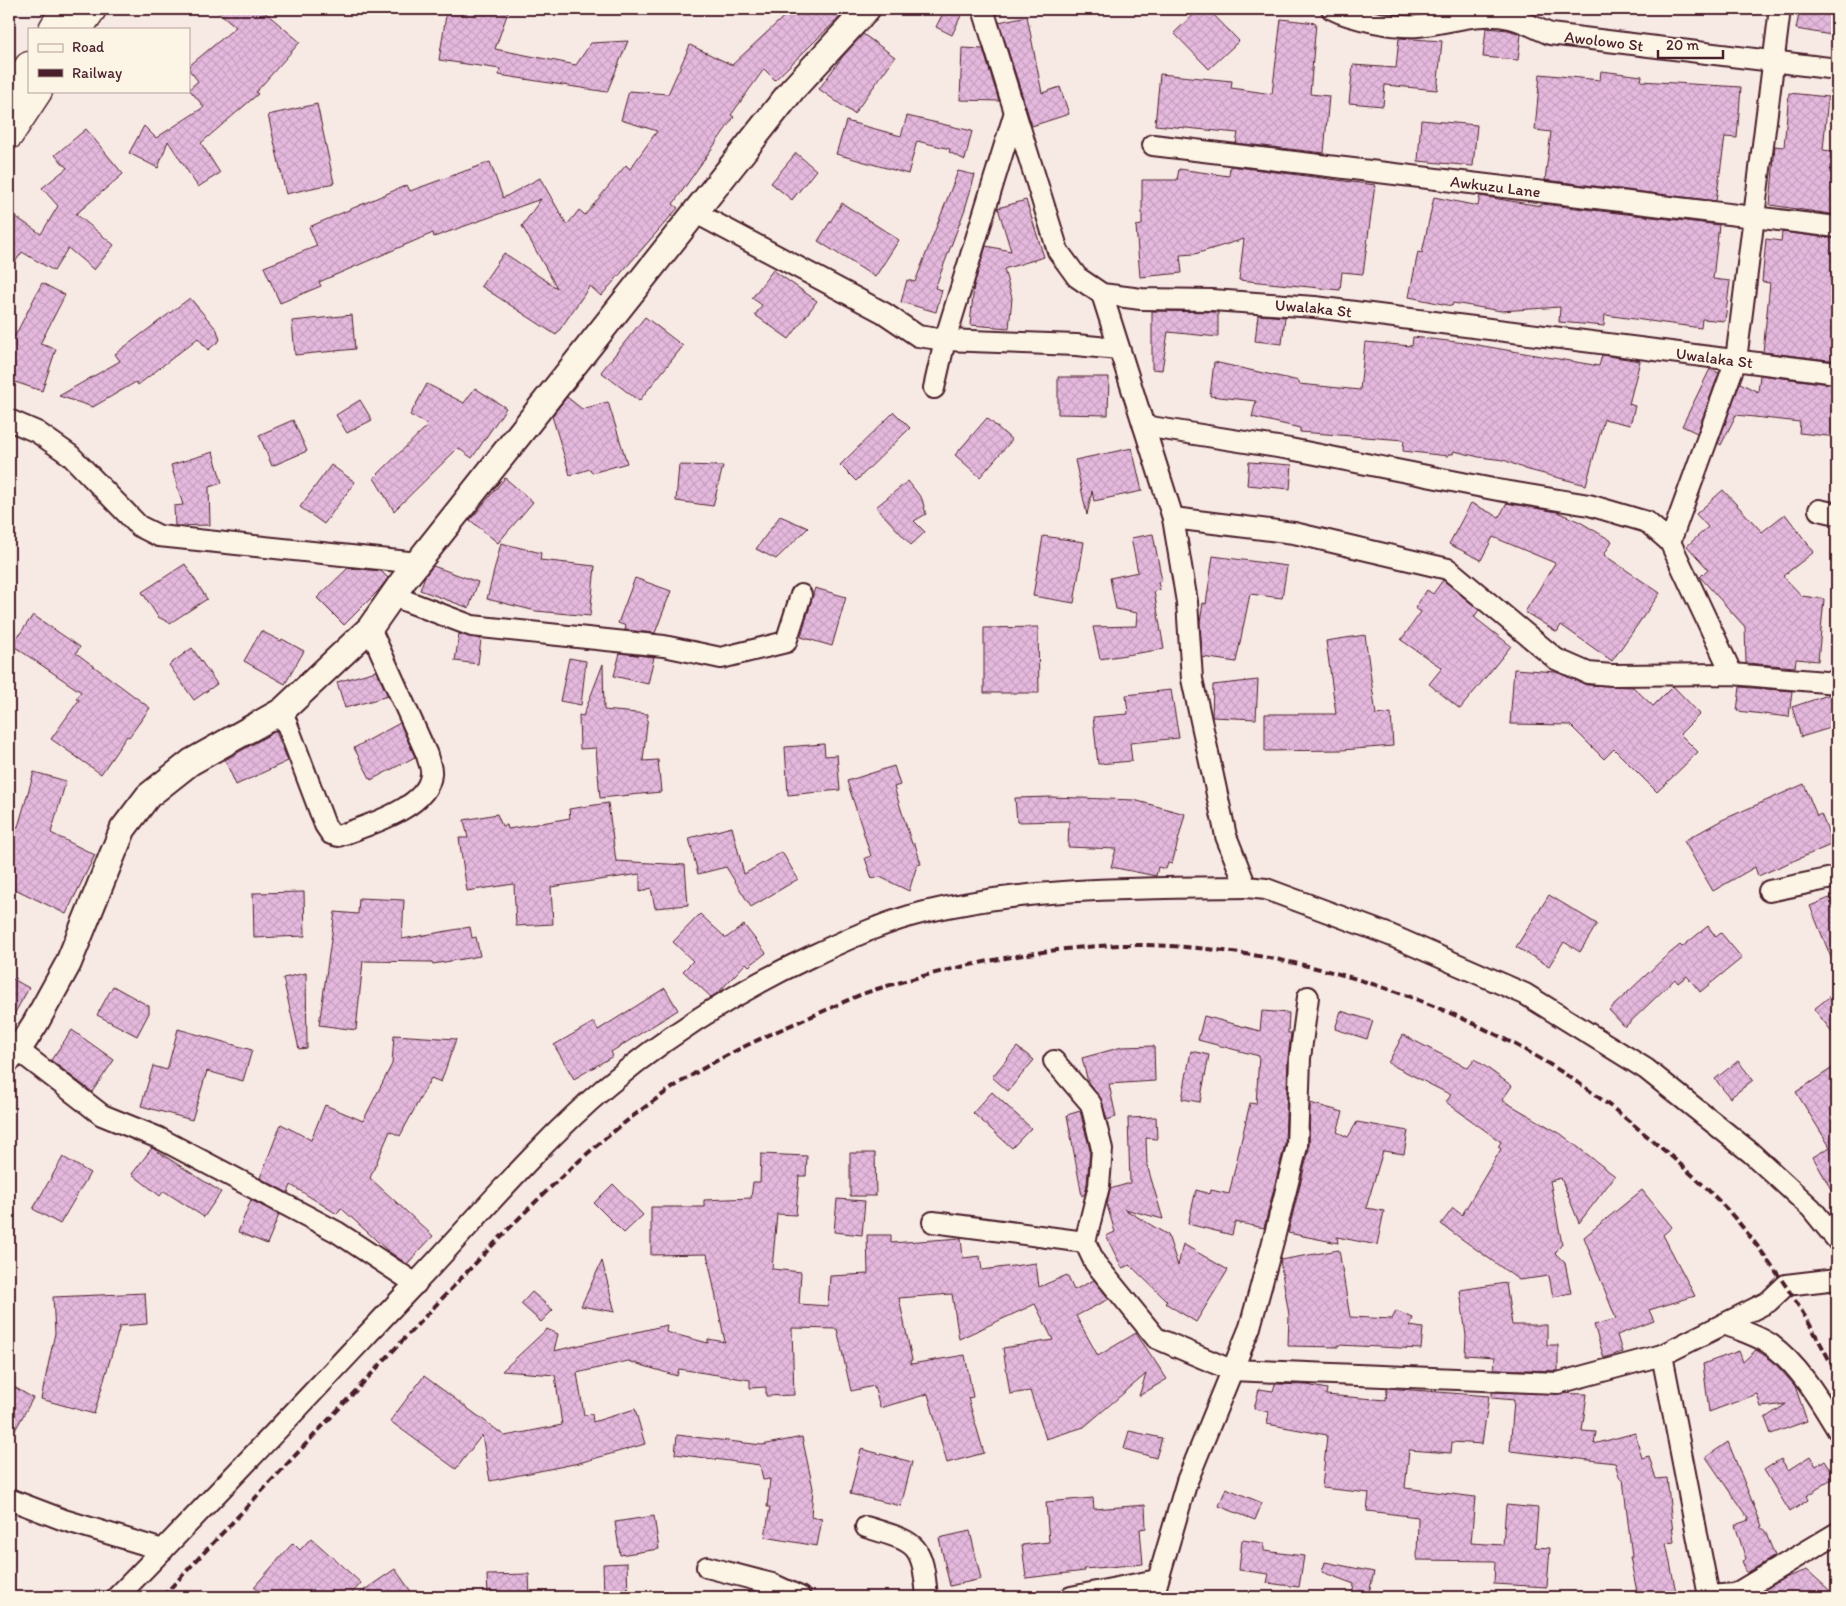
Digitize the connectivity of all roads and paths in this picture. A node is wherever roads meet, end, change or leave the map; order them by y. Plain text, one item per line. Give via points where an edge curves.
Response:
1 (65, 9) edge
2 (92, 9) edge
3 (867, 9) edge
4 (983, 9) edge
5 (1332, 9) edge
6 (1780, 9) edge
7 (53, 28) edge
8 (79, 28) edge
9 (1774, 62) junction
10 (28, 68) edge
11 (1837, 69) edge
12 (37, 92) edge
13 (9, 98) edge
14 (1015, 112) junction
15 (9, 135) edge
16 (1153, 145) dead end
17 (696, 213) junction
18 (1753, 218) junction
19 (1837, 227) edge
20 (1102, 294) junction
21 (945, 340) junction
22 (1119, 349) junction
23 (1736, 360) junction
24 (1837, 372) edge
25 (934, 388) dead end
26 (9, 420) edge
27 (1144, 426) junction
28 (1173, 518) junction
29 (1670, 542) junction
30 (418, 563) junction
31 (393, 596) junction
32 (801, 596) dead end
33 (370, 628) junction
34 (1732, 674) junction
35 (1837, 683) edge
36 (282, 711) junction
37 (1837, 877) edge
38 (1246, 887) junction
39 (1769, 891) dead end
40 (1308, 997) dead end
41 (13, 1054) edge
42 (1054, 1061) dead end
43 (933, 1222) dead end
44 (1837, 1240) edge
45 (1085, 1242) junction
46 (1837, 1279) edge
47 (416, 1284) junction
48 (1724, 1324) junction
49 (1662, 1355) junction
50 (1231, 1370) junction
51 (1837, 1429) edge
52 (9, 1499) edge
53 (866, 1527) dead end
54 (1837, 1533) edge
55 (163, 1550) junction
56 (707, 1567) dead end
57 (1155, 1589) edge
58 (117, 1597) edge
59 (800, 1597) edge
60 (927, 1597) edge
61 (1071, 1597) edge

1 - 7 main road
2 - 8 main road
3 - 17 street via 792,90
4 - 14 street, Uwalaka St
5 - 9 street, Awolowo St via 1368,21 1416,26 1474,16 1510,18 1550,34
6 - 9 street
9 - 11 street, Awolowo St
9 - 18 street
10 - 13 main road
12 - 15 main road
14 - 20 street, Uwalaka St via 1058,251 1077,277
14 - 21 street
16 - 18 street, Awkuzu Lane
17 - 21 street via 884,312 918,336
17 - 30 street
18 - 19 street, Awkuzu Lane
18 - 23 street
20 - 22 street
20 - 23 street, Uwalaka St via 1141,299 1315,307
21 - 22 street
21 - 25 street
22 - 27 street
23 - 24 street, Uwalaka St
23 - 29 street
26 - 30 street via 37,432 70,455 139,526 159,536
27 - 28 street
27 - 29 street via 1290,449 1589,505 1647,522
28 - 34 street via 1294,533 1448,569 1556,659 1588,672 1612,675
28 - 38 street via 1187,602 1195,696 1226,836
29 - 34 street
30 - 31 street
31 - 32 street via 472,626 664,646 721,658 786,642
31 - 33 street
33 - 36 street
33 - 36 street via 427,756 432,773 424,794 388,818 338,836 331,834
34 - 35 street
36 - 41 street via 191,762 148,796 123,830 68,964 35,1024
37 - 39 street
38 - 44 street via 1266,889 1381,931 1525,994 1654,1075 1750,1152 1811,1208
38 - 47 street via 1123,888 1005,898 924,912 859,934 775,973 669,1038 608,1085 554,1135
40 - 50 street via 1300,1058 1297,1146 1250,1327
41 - 47 street via 102,1114 159,1138 337,1232
42 - 45 street via 1092,1104 1102,1149 1099,1186
43 - 45 street
45 - 50 street via 1095,1263 1156,1338
46 - 48 street via 1786,1284 1768,1302
47 - 55 street
48 - 49 street
48 - 51 street via 1769,1343 1786,1357 1814,1392
49 - 50 street via 1558,1383
49 - 54 street via 1709,1596 1735,1594
50 - 57 street via 1187,1481
52 - 55 street via 64,1520
53 - 60 street via 915,1546 924,1562
55 - 58 street
56 - 59 street via 772,1584
57 - 61 street

